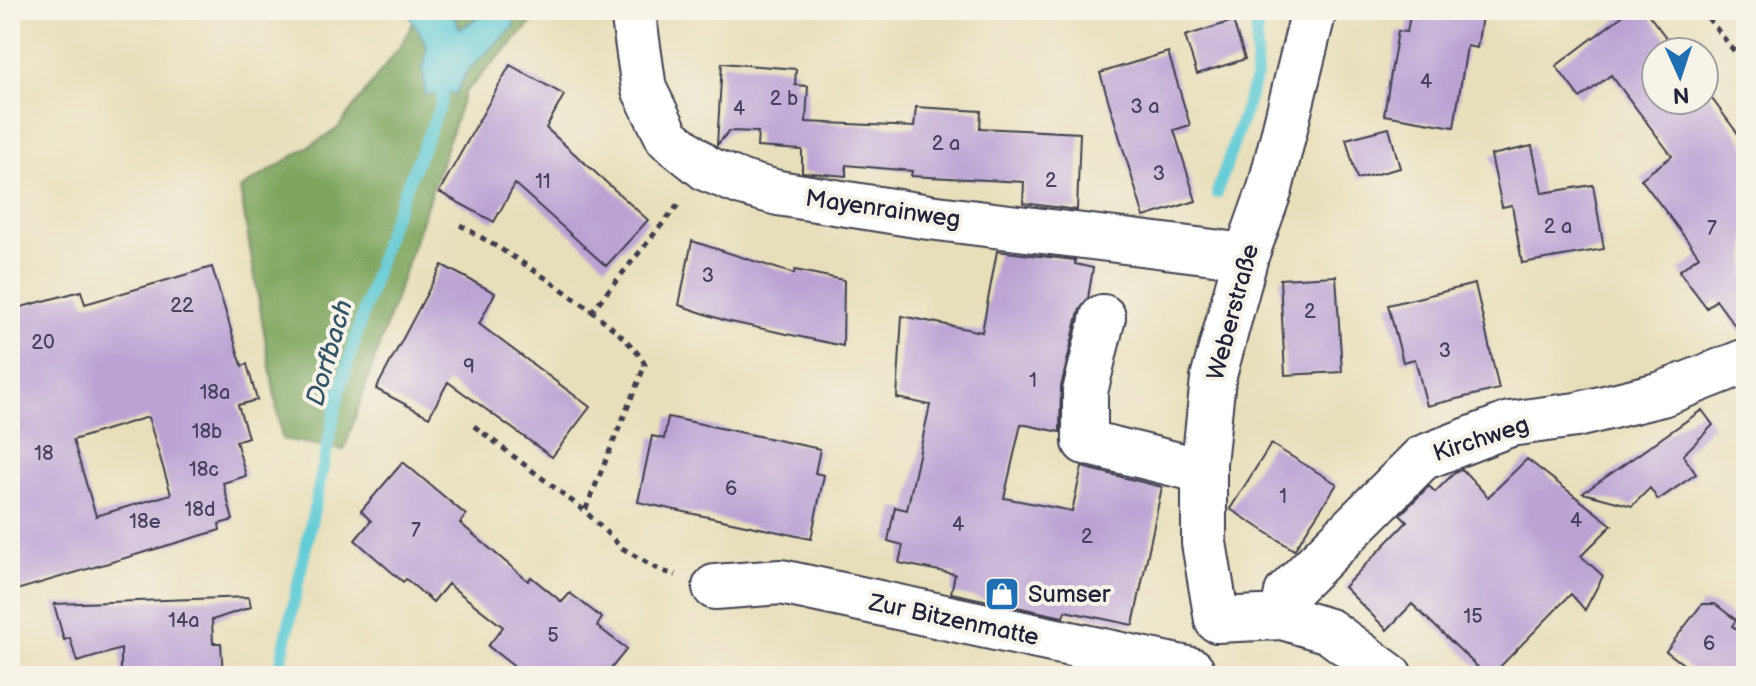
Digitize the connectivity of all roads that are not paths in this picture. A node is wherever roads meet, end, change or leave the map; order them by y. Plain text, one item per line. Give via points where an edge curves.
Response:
1 (636, 10) edge
2 (1314, 10) edge
3 (1246, 256) junction
4 (1103, 317) dead end
5 (1746, 361) edge
6 (1203, 471) junction
7 (715, 587) road end
8 (1282, 617) junction
9 (1217, 620) junction
10 (1191, 673) edge
11 (1390, 676) edge

1 - 3 street, Mayenrainweg via 644,89 668,138 707,169 804,197
2 - 3 street, Weberstraße via 1270,189
3 - 6 street, Weberstraße via 1213,379
4 - 6 street via 1085,392 1085,442
5 - 8 street, Kirchweg via 1662,394 1510,424 1422,458 1287,593
6 - 9 street, Weberstraße via 1204,543
7 - 10 street, Zur Bitzenmatte via 781,582
8 - 9 street
8 - 11 street via 1329,631
9 - 10 street

